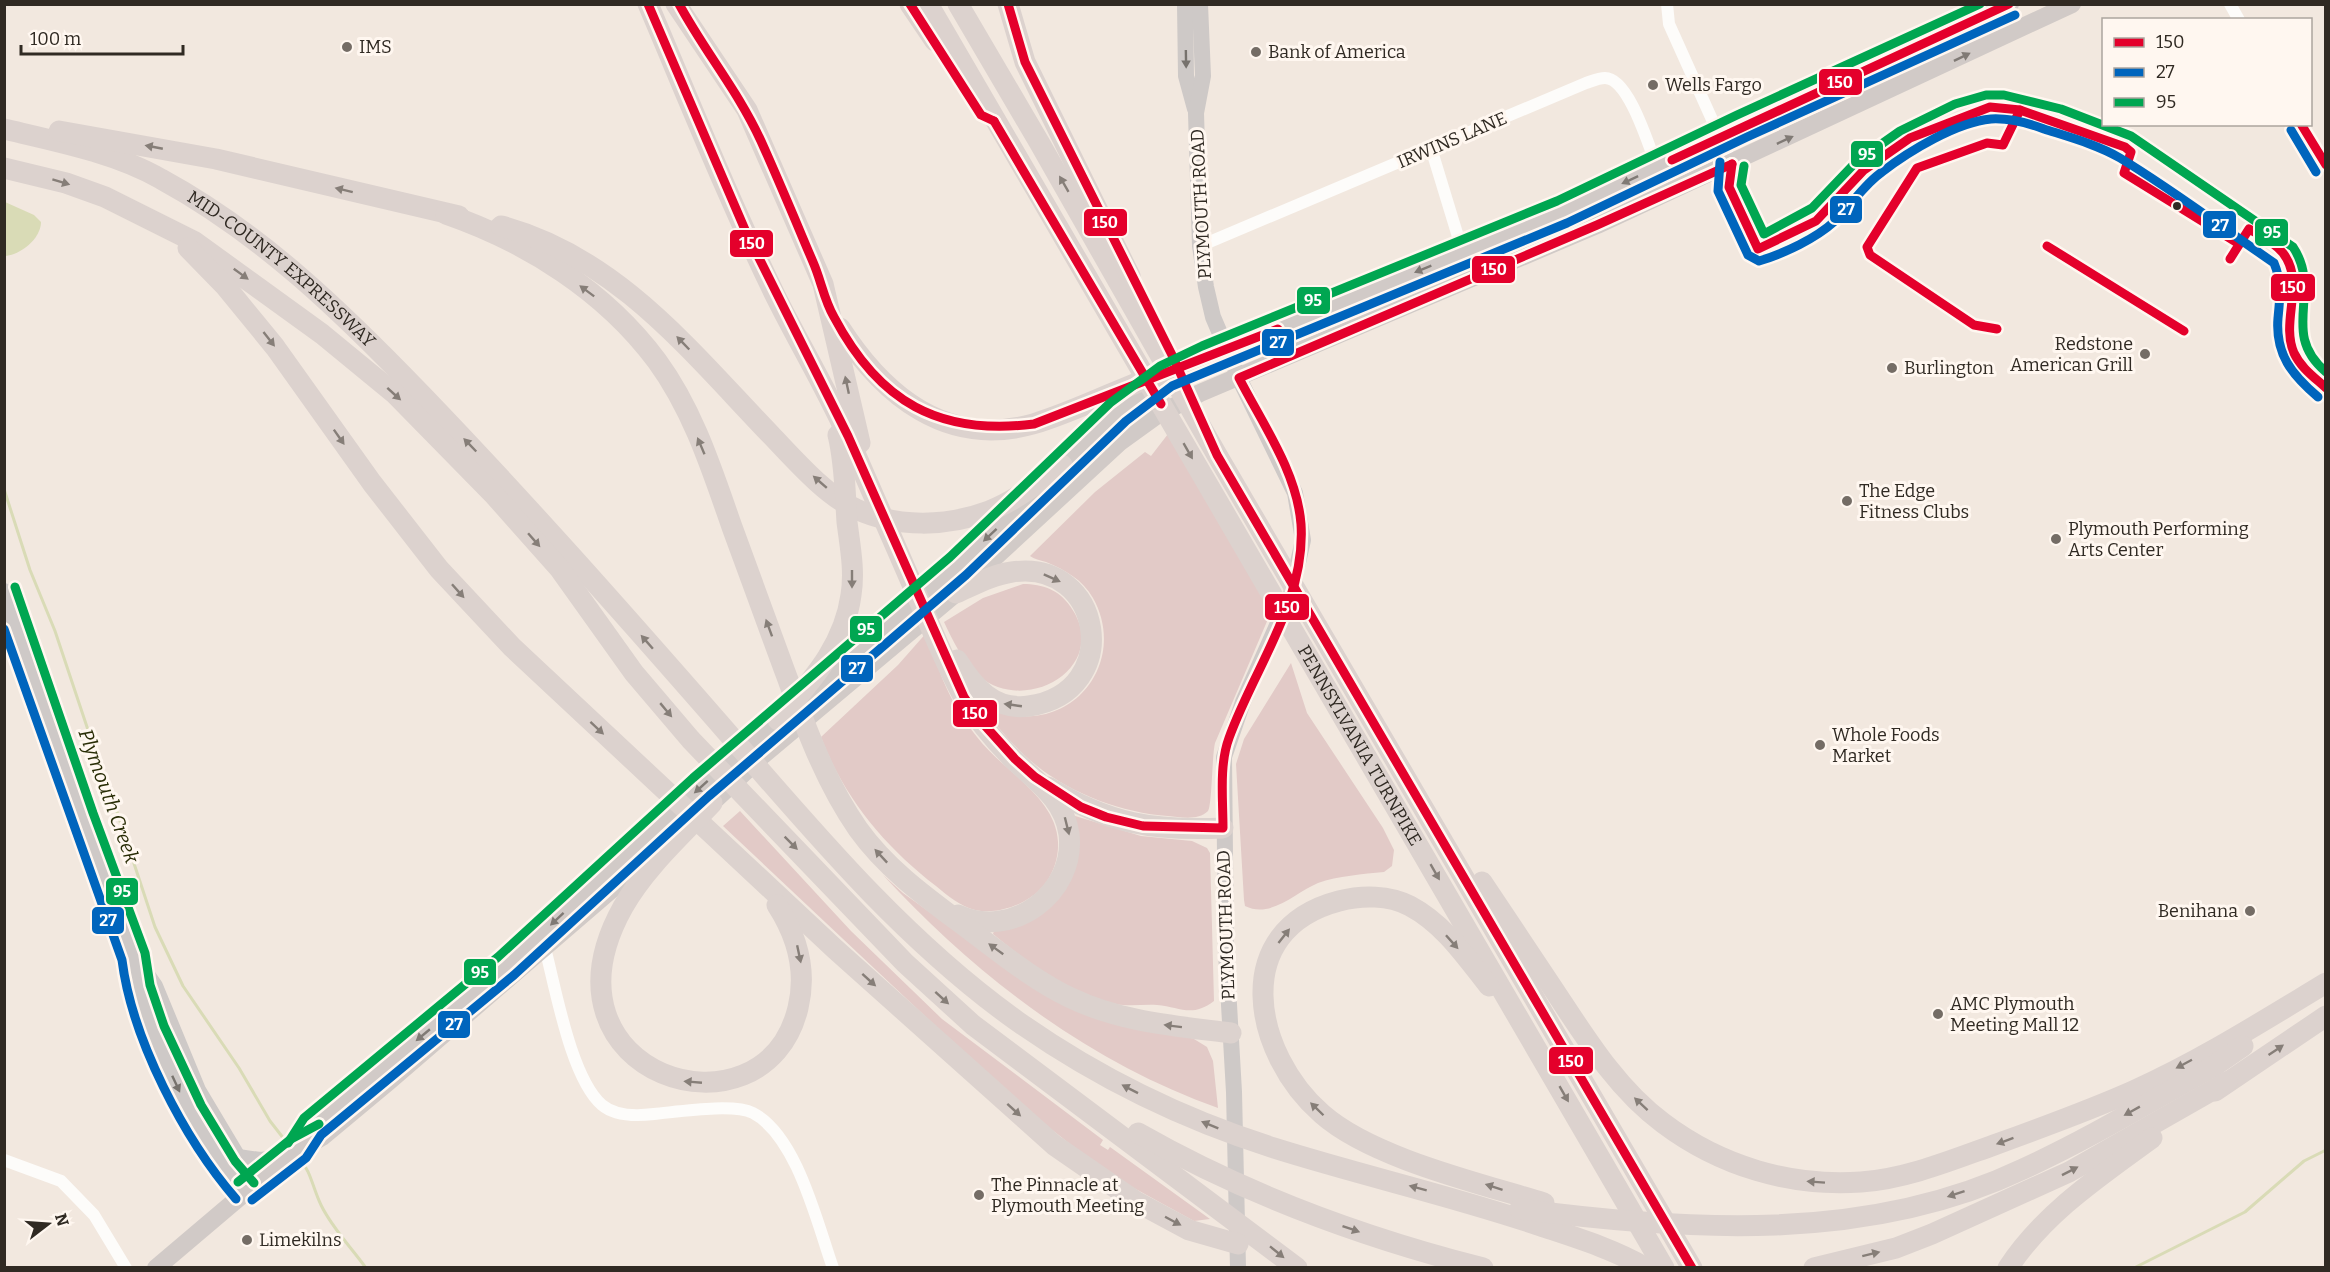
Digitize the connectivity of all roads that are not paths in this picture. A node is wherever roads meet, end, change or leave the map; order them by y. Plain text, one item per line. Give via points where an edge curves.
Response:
1 (648, 4) edge
2 (910, 4) edge
3 (928, 4) edge
4 (958, 4) edge
5 (1008, 4) edge
6 (1185, 4) edge
7 (1200, 4) edge
8 (1667, 4) edge
9 (2010, 4) edge
10 (2072, 4) edge
11 (2230, 4) edge
12 (681, 9) edge
13 (2238, 18) edge
14 (1196, 113) junction
15 (994, 121) junction
16 (2302, 126) edge
17 (4, 129) edge
18 (1720, 136) junction
19 (1431, 148) junction
20 (1732, 164) junction
21 (2325, 166) edge
22 (1658, 167) junction
23 (4, 168) edge
24 (446, 214) junction
25 (156, 220) junction
26 (1200, 246) junction
27 (1463, 253) junction
28 (833, 316) junction
29 (1227, 350) junction
30 (1187, 365) joint
31 (813, 368) junction
32 (1239, 378) junction
33 (1139, 388) junction
34 (1217, 454) junction
35 (1062, 465) junction
36 (503, 491) junction
37 (880, 499) junction
38 (4, 591) edge
39 (956, 593) junction
40 (946, 651) junction
41 (778, 720) junction
42 (1396, 761) junction
43 (1035, 778) junction
44 (712, 803) junction
45 (1223, 828) junction
46 (748, 869) junction
47 (924, 896) junction
48 (545, 948) junction
49 (134, 957) junction
50 (2325, 983) edge
51 (2325, 989) edge
52 (2325, 1016) edge
53 (1231, 1033) junction
54 (1535, 1043) junction
55 (2227, 1082) junction
56 (293, 1153) junction
57 (238, 1157) junction
58 (4, 1160) edge
59 (1182, 1169) junction
60 (245, 1191) junction
61 (1474, 1204) junction
62 (1590, 1218) junction
63 (1238, 1244) junction
64 (126, 1268) edge
65 (156, 1268) edge
66 (833, 1268) edge
67 (1238, 1268) edge
68 (1297, 1268) edge
69 (1483, 1268) edge
70 (1646, 1268) edge
71 (1664, 1268) edge
72 (1692, 1268) edge
73 (1814, 1268) edge
74 (2008, 1268) edge

1 - 31 highway via 746,232
2 - 15 highway via 981,115
3 - 15 highway, PENNSYLVANIA TURNPIKE
34 -> 4 highway, PENNSYLVANIA TURNPIKE
5 - 34 highway via 1025,62 1172,355
6 -> 14 main road, PLYMOUTH ROAD via 1186,76
7 - 14 main road, PLYMOUTH ROAD via 1203,76
8 - 18 street via 1669,24
9 - 18 main road
20 -> 10 main road
11 - 13 street
12 - 28 highway via 747,110 823,284
14 - 26 main road, PLYMOUTH ROAD
15 -> 54 highway, PENNSYLVANIA TURNPIKE
16 - 21 street
24 -> 17 highway via 150,146 66,132
36 -> 17 highway, MID-COUNTY EXPRESSWAY via 355,326 307,281 260,245 159,177 87,150
18 - 20 street
18 - 22 main road
19 - 22 street, IRWINS LANE via 1606,78 1618,83 1628,95
19 - 26 street, IRWINS LANE
19 - 27 street
20 - 32 main road
22 -> 27 main road
23 -> 25 highway, MID-COUNTY EXPRESSWAY via 66,183
35 -> 24 highway via 1001,506 972,517 899,523 854,509 799,464 632,293 567,250 533,235
47 -> 24 highway via 877,853 838,797 813,746 689,416 657,361 603,303 560,271 503,237
25 -> 36 highway, MID-COUNTY EXPRESSWAY via 212,253 322,334
25 -> 46 highway via 192,251 250,316 379,492 477,612
26 - 29 main road, PLYMOUTH ROAD via 1209,303
27 -> 29 main road
28 - 33 highway via 858,356 892,391 924,414 953,425 992,429 1034,423
37 -> 28 highway via 860,444
29 - 30 main road
29 - 32 main road, PLYMOUTH ROAD
30 - 33 highway
31 - 37 highway
31 -> 41 highway via 837,431 852,593 842,630 821,670
32 - 39 main road via 1156,416 1086,471
32 - 45 main road, PLYMOUTH ROAD via 1295,493 1302,524 1301,556 1278,625 1226,748
33 - 35 main road
34 - 42 highway, PENNSYLVANIA TURNPIKE
35 -> 41 main road via 958,566
36 -> 59 highway via 634,673 691,740 913,971 973,1026 1056,1088
61 -> 36 highway via 1277,1149 1183,1114 1126,1088 1060,1050 960,977 852,874 714,718
37 - 40 highway
38 - 49 main road
39 -> 40 highway via 1014,572 1045,574 1081,601 1093,631 1092,647 1087,665 1067,690 1054,699 1023,707 986,696
39 - 44 main road via 763,755
40 - 43 highway via 964,697 987,731
41 -> 56 main road via 506,966 312,1127
50 -> 42 highway via 2135,1090 1957,1159 1863,1182 1785,1179 1726,1159 1690,1141 1638,1101 1576,1024 1444,820
42 - 72 highway, PENNSYLVANIA TURNPIKE
43 - 45 highway via 1076,802 1129,824 1186,830
43 -> 47 highway via 1056,800 1069,834 1066,866 1051,894 1025,914 991,922 966,918
46 -> 44 highway via 778,906 796,942 802,974 801,996 790,1032 761,1064 728,1079 693,1083 662,1075 644,1065 618,1039 604,1001 602,961 614,924 633,891
44 - 48 main road
45 - 53 main road, PLYMOUTH ROAD
46 -> 63 highway via 1054,1145 1135,1201 1189,1230
53 -> 47 highway via 1153,1023 1100,1010 1071,998 1031,974
48 - 56 main road via 322,1137
48 - 66 street via 583,1081 603,1106 633,1116 713,1108 752,1112 778,1133 797,1166
49 - 57 main road via 155,986 198,1090
49 -> 60 main road via 138,988 178,1088 225,1168
51 -> 62 highway via 2214,1066 2023,1170 1991,1183 1890,1212 1803,1222 1658,1225
55 -> 52 highway
53 - 63 main road, PLYMOUTH ROAD
62 -> 54 highway via 1398,1156 1363,1141 1322,1114 1300,1091 1272,1045 1264,1023 1265,973 1281,939 1306,915 1345,899 1388,898 1409,906 1442,930
54 -> 71 highway, PENNSYLVANIA TURNPIKE
73 -> 55 highway via 1896,1248 1932,1234 2069,1172
55 - 74 highway via 2077,1193 2031,1237
56 - 57 main road via 260,1160
56 - 60 main road
57 - 60 main road
58 - 64 street via 62,1181 94,1215
59 -> 68 highway
59 -> 69 highway via 1378,1239
60 - 65 main road
61 - 62 highway
61 - 70 highway via 1598,1245
63 - 67 main road, PLYMOUTH ROAD

